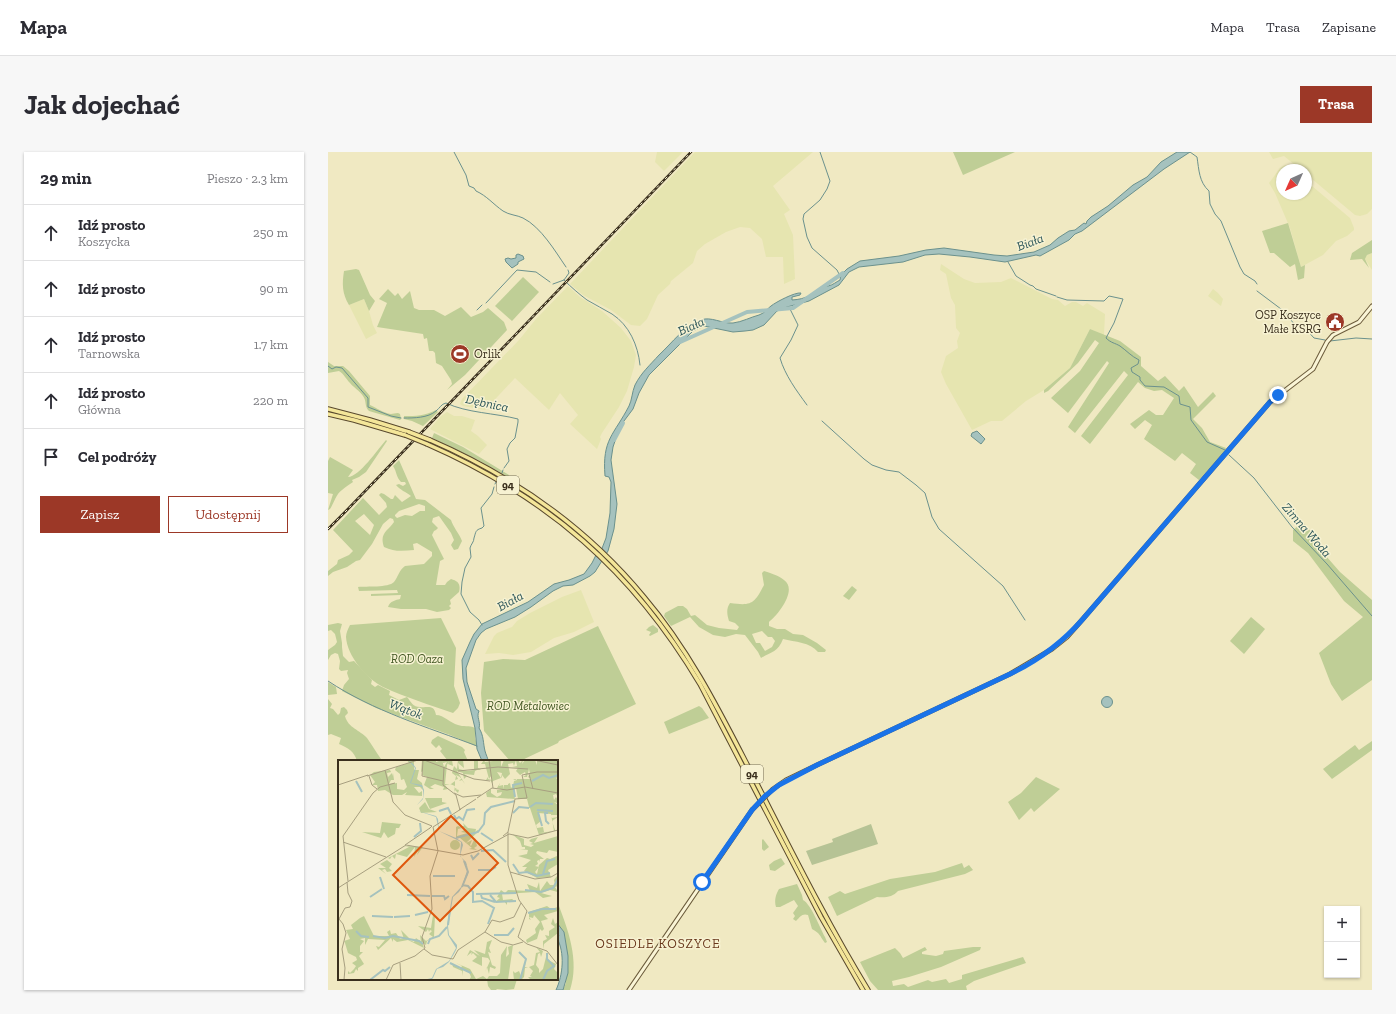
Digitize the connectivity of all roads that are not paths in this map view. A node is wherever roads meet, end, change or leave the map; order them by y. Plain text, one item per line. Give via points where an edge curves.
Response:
1 (1372, 306) edge
2 (328, 409) edge
3 (328, 414) edge
4 (429, 442) junction
5 (619, 572) junction
6 (629, 990) edge
7 (863, 990) edge
8 (868, 990) edge

1 - 6 street, bridge via 1359,322 1330,337 1313,369 1270,402 1067,637 1010,674 786,780 774,789 752,810
2 - 4 main road, 94, bridge via 409,432
3 - 4 main road, 94, bridge
4 - 5 main road, 94 via 508,485 548,512 583,537
5 - 7 main road, 94 via 668,634 700,684 821,916
5 - 8 main road, 94 via 658,615 692,663

